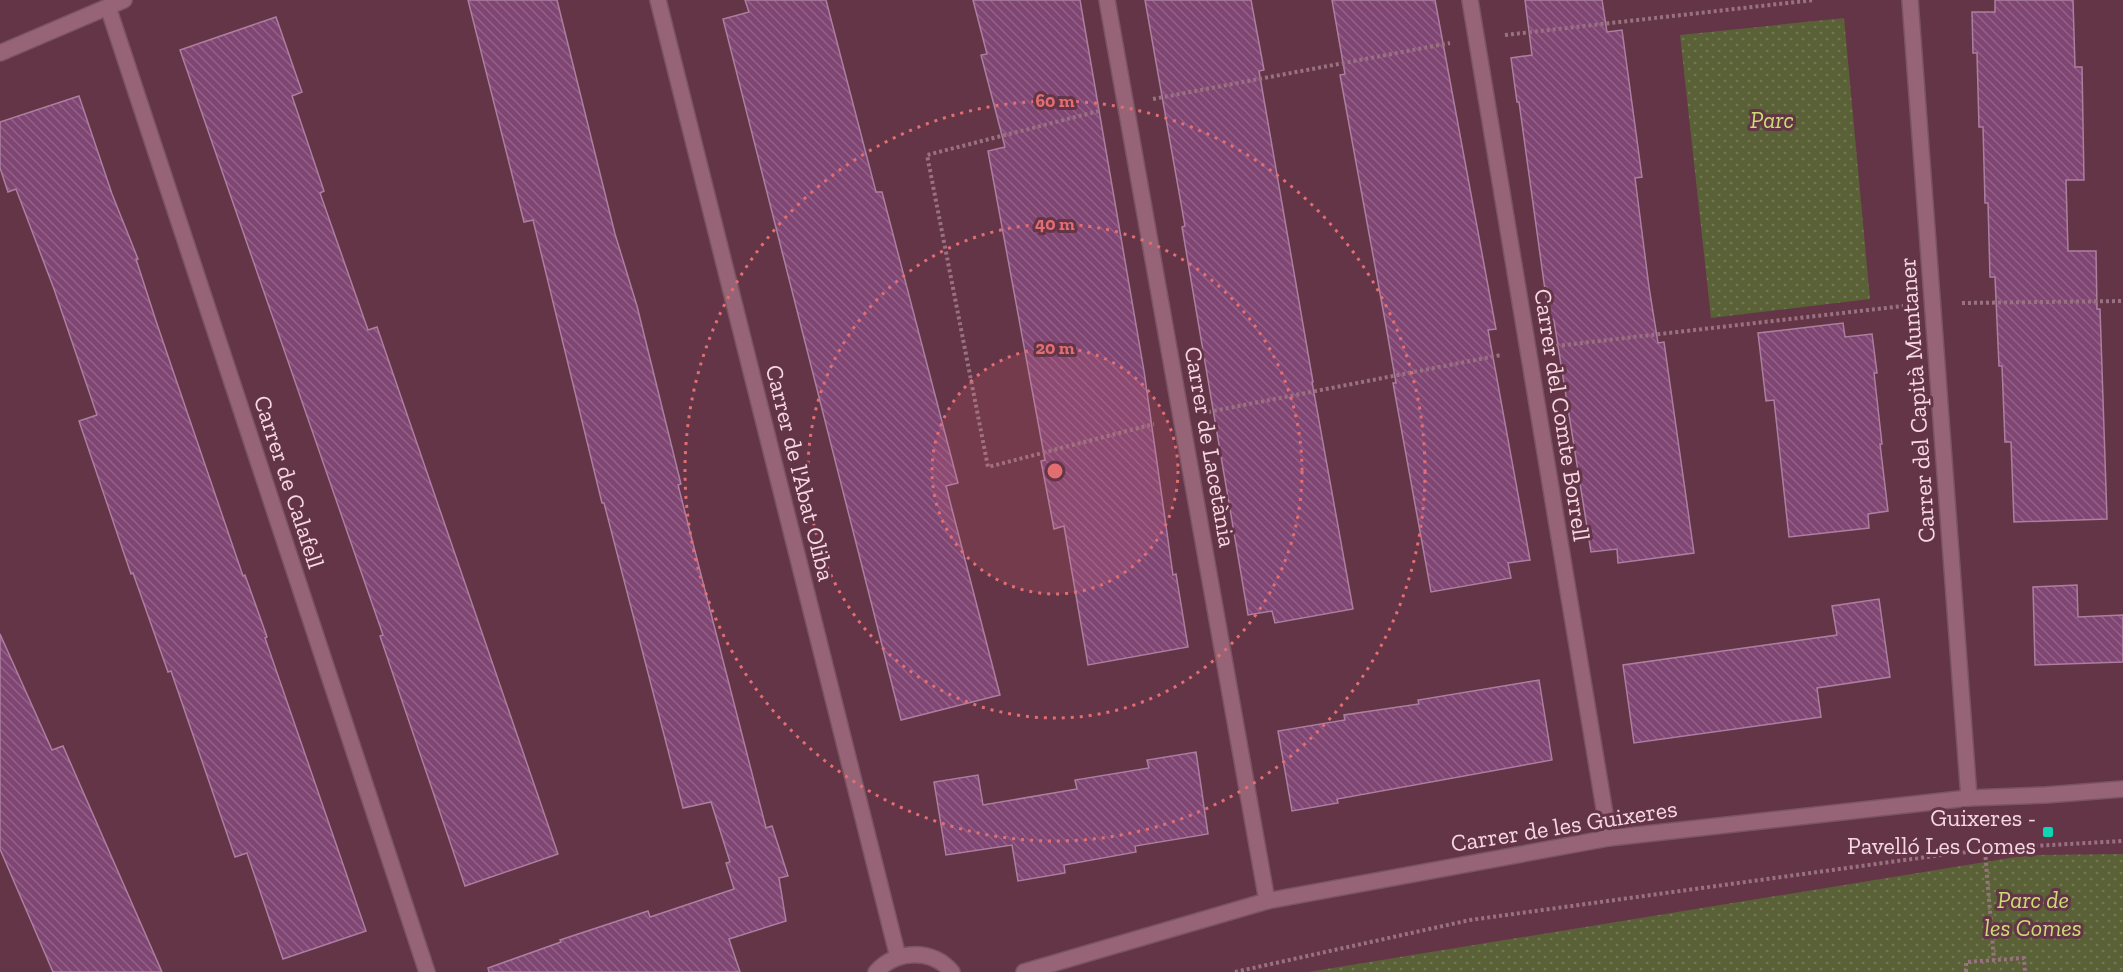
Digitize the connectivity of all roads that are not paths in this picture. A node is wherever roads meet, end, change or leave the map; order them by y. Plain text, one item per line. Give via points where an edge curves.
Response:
1 (124, 0) edge
2 (658, 0) edge
3 (1107, 0) edge
4 (1470, 0) edge
5 (1910, 0) edge
6 (108, 7) junction
7 (0, 53) edge
8 (2123, 789) edge
9 (1970, 798) junction
10 (1609, 837) junction
11 (1267, 901) junction
12 (898, 957) junction
13 (427, 972) edge
14 (876, 972) edge
15 (952, 972) edge
16 (1024, 972) edge

1 - 6 street
2 - 12 street, Carrer de l'Abat Oliba
3 - 11 street, Carrer de Lacetània
4 - 10 street, Carrer del Comte Borrell
5 - 9 street, Carrer del Capità Muntaner
6 - 7 street
6 - 13 street, Carrer de Calafell
8 - 9 street, Carrer de les Guixeres
9 - 10 street, Carrer de les Guixeres
10 - 11 street, Carrer de les Guixeres
11 - 16 street, Carrer de les Guixeres
12 - 14 street
12 - 15 street via 928,956

